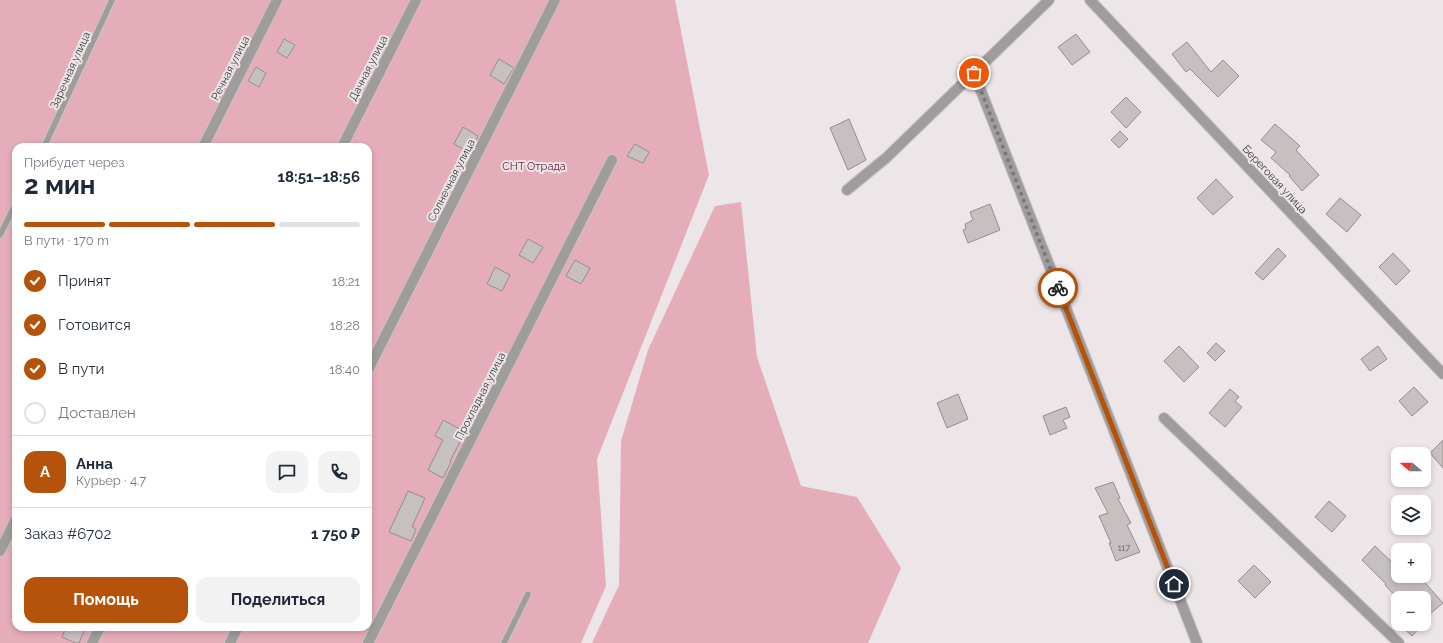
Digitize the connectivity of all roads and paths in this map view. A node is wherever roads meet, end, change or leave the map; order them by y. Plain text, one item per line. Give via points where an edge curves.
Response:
1 (112, 0) edge
2 (277, 0) edge
3 (416, 0) edge
4 (555, 0) edge
5 (1049, 0) edge
6 (1090, 0) edge
7 (974, 73) junction
8 (46, 143) edge
9 (205, 143) edge
10 (344, 143) edge
11 (612, 160) dead end
12 (846, 190) dead end
13 (12, 211) edge
14 (0, 235) edge
15 (372, 362) edge
16 (1443, 374) edge
17 (1164, 418) dead end
18 (12, 527) edge
19 (0, 551) edge
20 (528, 594) dead end
21 (98, 631) edge
22 (236, 631) edge
23 (92, 643) edge
24 (230, 643) edge
25 (368, 643) edge
26 (504, 643) edge
27 (1197, 643) edge
28 (1400, 643) edge

1 - 8 lane, Заречная улица
2 - 9 street, Речная улица
3 - 10 street, Дачная улица
4 - 15 street, Солнечная улица
5 - 7 street
6 - 16 street, Береговая улица
7 - 12 street via 886,158
7 - 27 street
11 - 25 street, Прохладная улица
13 - 14 lane
17 - 28 street
18 - 19 street
20 - 26 lane
21 - 23 street
22 - 24 street

